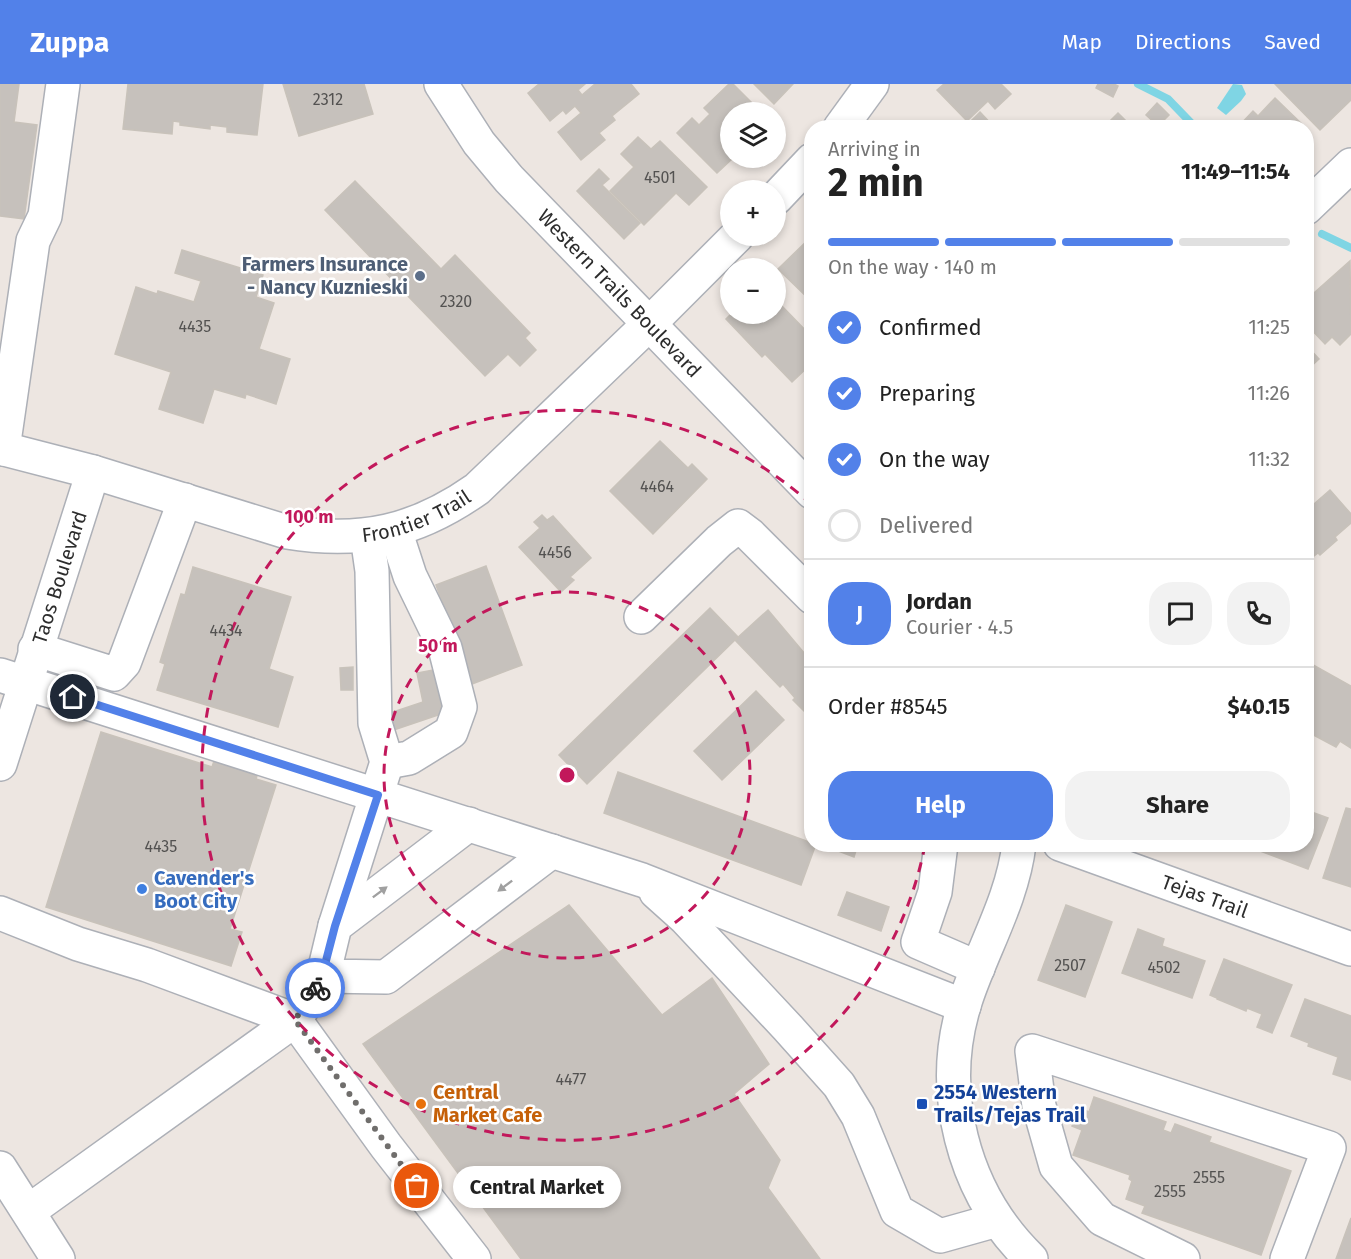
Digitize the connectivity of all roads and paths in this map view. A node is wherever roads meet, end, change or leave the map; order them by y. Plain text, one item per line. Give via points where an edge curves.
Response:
1 (63, 84) edge
2 (441, 84) edge
3 (872, 84) edge
4 (846, 120) edge
5 (1351, 165) edge
6 (804, 168) edge
7 (786, 187) edge
8 (1314, 200) edge
9 (727, 246) edge
10 (649, 324) junction
11 (1, 449) edge
12 (93, 472) junction
13 (804, 484) edge
14 (185, 500) junction
15 (381, 533) junction
16 (804, 589) edge
17 (641, 617) dead end
18 (35, 649) junction
19 (12, 678) edge
20 (387, 762) junction
21 (0, 764) edge
22 (378, 795) junction
23 (469, 824) junction
24 (552, 851) junction
25 (940, 852) edge
26 (1017, 852) edge
27 (1082, 852) edge
28 (642, 880) junction
29 (0, 914) edge
30 (335, 926) junction
31 (1351, 949) edge
32 (978, 968) junction
33 (322, 976) junction
34 (964, 1006) junction
35 (295, 1020) junction
36 (0, 1168) edge
37 (29, 1211) junction
38 (997, 1220) junction
39 (58, 1259) edge
40 (474, 1259) edge
41 (1031, 1259) edge
42 (1183, 1259) edge
43 (1287, 1259) edge

1 - 11 street via 45,216 33,241
2 - 10 street, Western Trails Boulevard via 479,143 509,179
3 - 4 street
5 - 8 street
6 - 7 street
9 - 10 street, Frontier Trail
10 - 13 street, Western Trails Boulevard
10 - 15 street, Frontier Trail via 477,489 424,520
11 - 12 street, Frontier Trail
12 - 14 street, Frontier Trail
12 - 18 street, Taos Boulevard
14 - 15 street, Frontier Trail via 287,531 323,537
14 - 18 street via 124,663 114,674
15 - 20 street via 372,571 375,723
15 - 20 street via 410,576 445,648 460,707 451,732 409,758
16 - 17 street via 738,526
18 - 19 street, Taos Boulevard
19 - 21 street, Taos Boulevard
19 - 22 street
20 - 22 street
22 - 23 street
22 - 30 street
23 - 24 street
30 -> 23 street
24 - 28 street
24 -> 33 street via 386,977
25 - 32 street via 935,892 918,942
26 - 32 street via 1012,880
27 - 31 street, Tejas Trail
28 - 34 street
28 - 38 street via 685,918 839,1085 858,1116 897,1211 940,1236
29 - 35 street
30 - 33 street
32 - 34 street
33 - 35 street
34 - 38 street via 954,1064 955,1109 974,1178
35 - 37 street
35 - 40 street
36 - 37 street
37 - 39 street
38 - 41 street
42 - 43 street via 1102,1219 1056,1166 1039,1106 1032,1051 1329,1148

